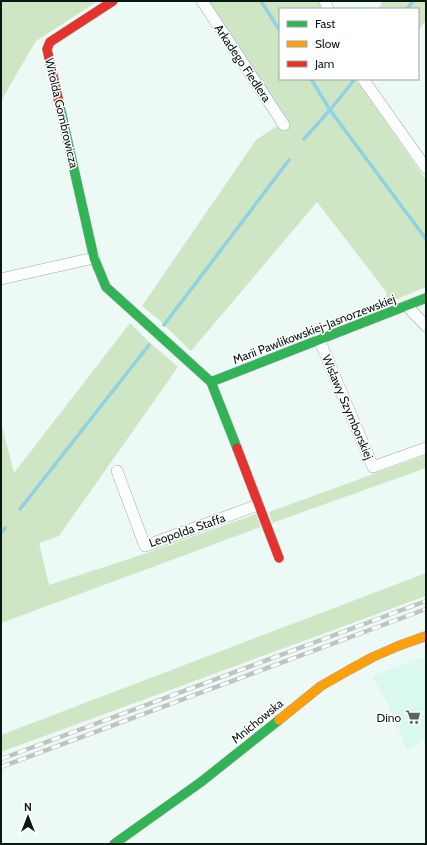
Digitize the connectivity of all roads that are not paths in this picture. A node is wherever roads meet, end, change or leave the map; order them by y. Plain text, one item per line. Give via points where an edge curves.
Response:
1 (113, 1) edge
2 (202, 1) edge
3 (364, 80) edge
4 (284, 125) dead end
5 (426, 168) edge
6 (94, 258) junction
7 (1, 279) edge
8 (426, 298) edge
9 (407, 306) junction
10 (426, 326) edge
11 (319, 339) junction
12 (211, 382) junction
13 (426, 448) edge
14 (117, 471) dead end
15 (258, 505) junction
16 (279, 558) dead end
17 (426, 636) edge
18 (114, 844) edge

1 - 6 street, Witolda Gombrowicza via 50,42 47,49
2 - 4 street, Arkadego Fiedlera
3 - 5 street
6 - 7 street
6 - 12 street, Witolda Gombrowicza via 106,287
8 - 9 street, Marii Pawlikowskiej-Jasnorzewskiej
9 - 10 street
9 - 11 street, Marii Pawlikowskiej-Jasnorzewskiej
11 - 12 street, Marii Pawlikowskiej-Jasnorzewskiej
11 - 13 street, Wisławy Szymborskiej via 373,467
12 - 15 street
14 - 15 street, Leopolda Staffa via 145,546
15 - 16 street
17 - 18 street, Mnichowska via 373,657 321,686 201,782

